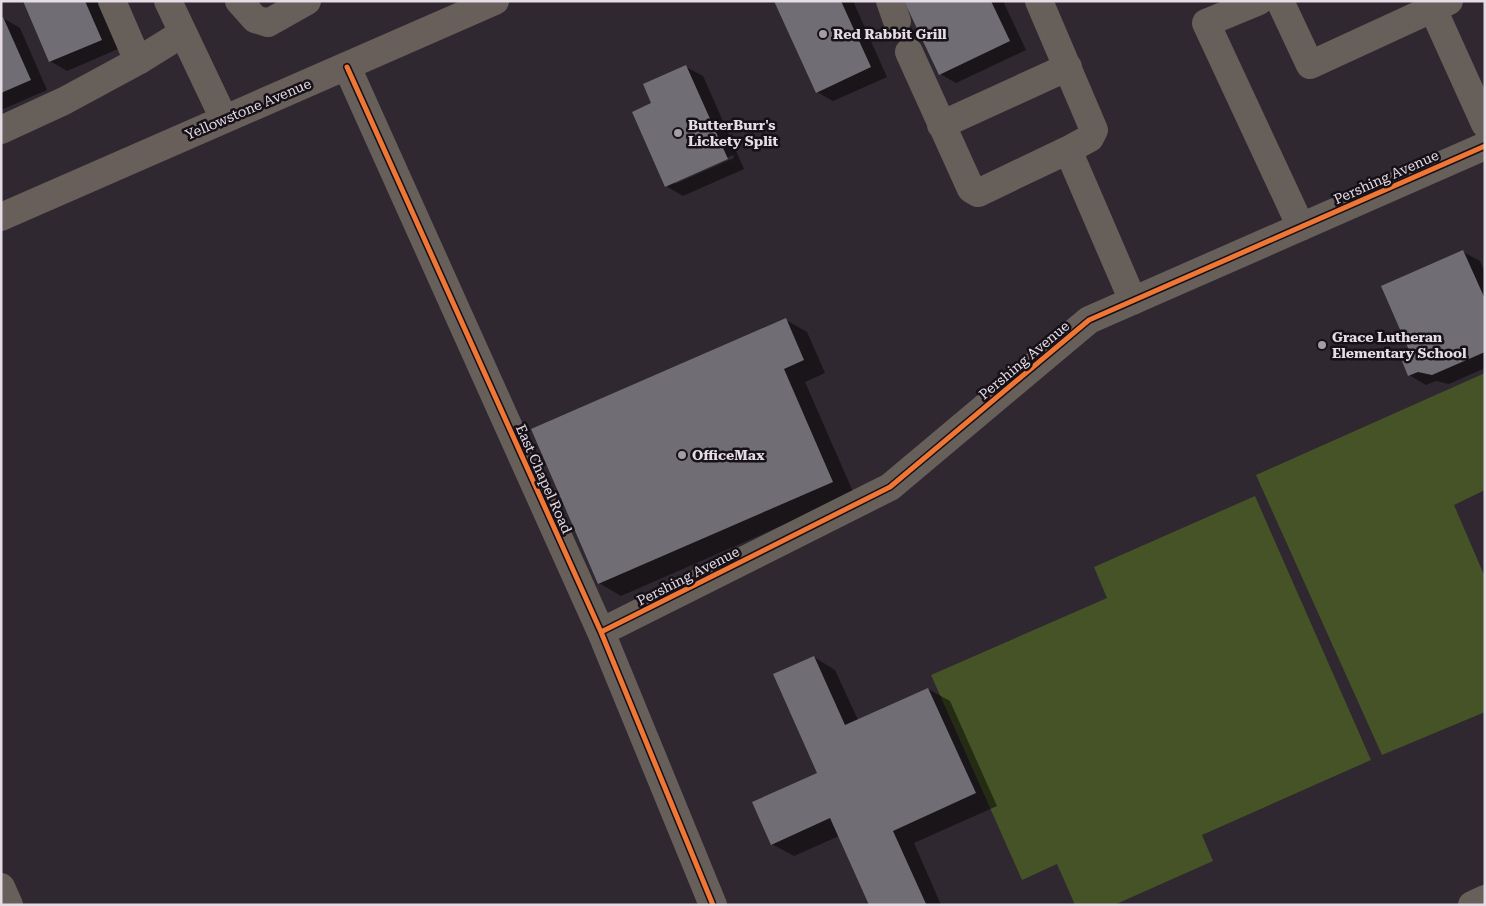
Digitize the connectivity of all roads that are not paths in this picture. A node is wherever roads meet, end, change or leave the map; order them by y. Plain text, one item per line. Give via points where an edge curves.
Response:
1 (112, 1) edge
2 (168, 1) edge
3 (239, 1) edge
4 (307, 1) edge
5 (1038, 1) edge
6 (1259, 1) edge
7 (1280, 1) edge
8 (479, 4) edge
9 (1441, 5) edge
10 (183, 34) junction
11 (909, 52) dead end
12 (138, 61) junction
13 (347, 66) junction
14 (1068, 67) junction
15 (224, 119) junction
16 (1485, 124) edge
17 (941, 125) junction
18 (1, 130) edge
19 (1485, 146) edge
20 (1068, 150) junction
21 (1, 217) edge
22 (1301, 227) junction
23 (1132, 301) junction
24 (601, 632) junction
25 (1, 887) edge
26 (1485, 899) edge
27 (9, 905) edge
28 (713, 905) edge
29 (1472, 905) edge

1 - 12 street
2 - 10 street
3 - 4 street via 256,19 268,23
5 - 14 street
6 - 22 street via 1206,23
7 - 9 street via 1310,65
8 - 13 main road, Yellowstone Avenue
9 - 16 street
10 - 12 street
10 - 15 street
11 - 17 street
12 - 18 street
13 - 15 main road, Yellowstone Avenue
13 - 24 street, East Chapel Road
14 - 17 street
14 - 20 street via 1094,130 1090,138
15 - 21 main road, Yellowstone Avenue
17 - 20 street via 971,190 978,193
19 - 22 street, Pershing Avenue
20 - 23 street
22 - 23 street, Pershing Avenue
23 - 24 street, Pershing Avenue via 1089,320 890,488
24 - 28 street, East Chapel Road
25 - 27 street
26 - 29 street

